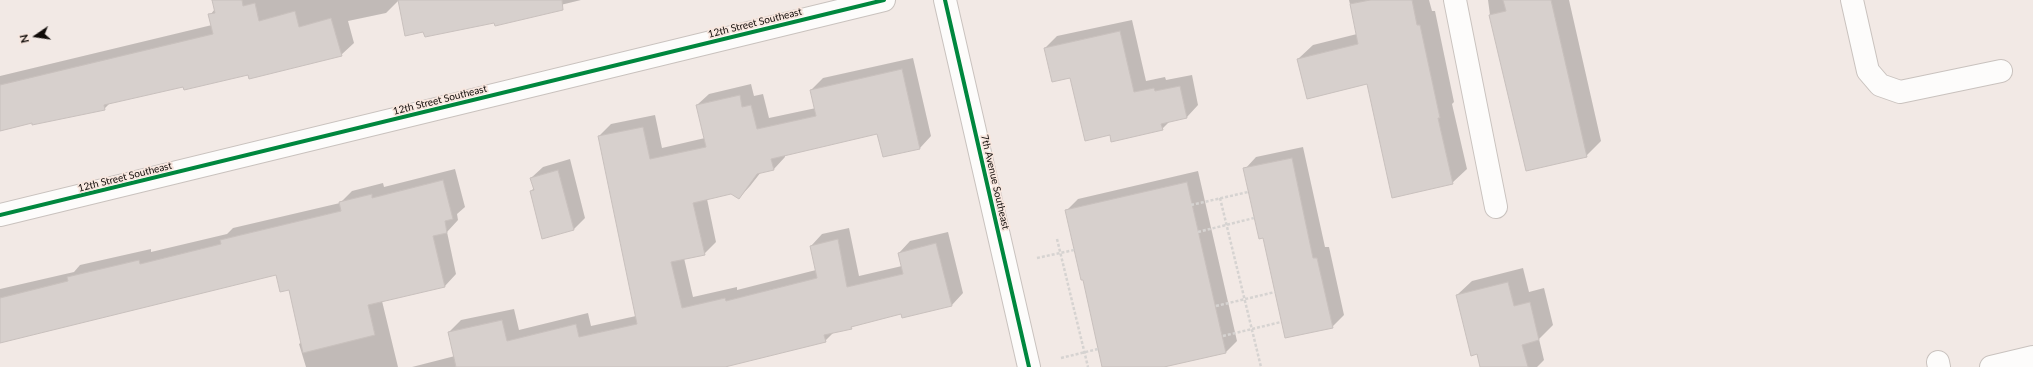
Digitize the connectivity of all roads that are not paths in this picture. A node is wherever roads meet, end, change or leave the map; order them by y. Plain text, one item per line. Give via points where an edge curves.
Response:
1 (884, 0) edge
2 (945, 0) edge
3 (1455, 0) edge
4 (1852, 0) edge
5 (2001, 71) dead end
6 (1496, 207) dead end
7 (0, 215) edge
8 (2033, 357) edge
9 (1029, 367) edge
10 (1991, 367) edge

1 - 7 street, 12th Street Southeast
2 - 9 street, 7th Avenue Southeast
3 - 6 street
4 - 5 street via 1868,72 1880,85 1900,92
8 - 10 street

